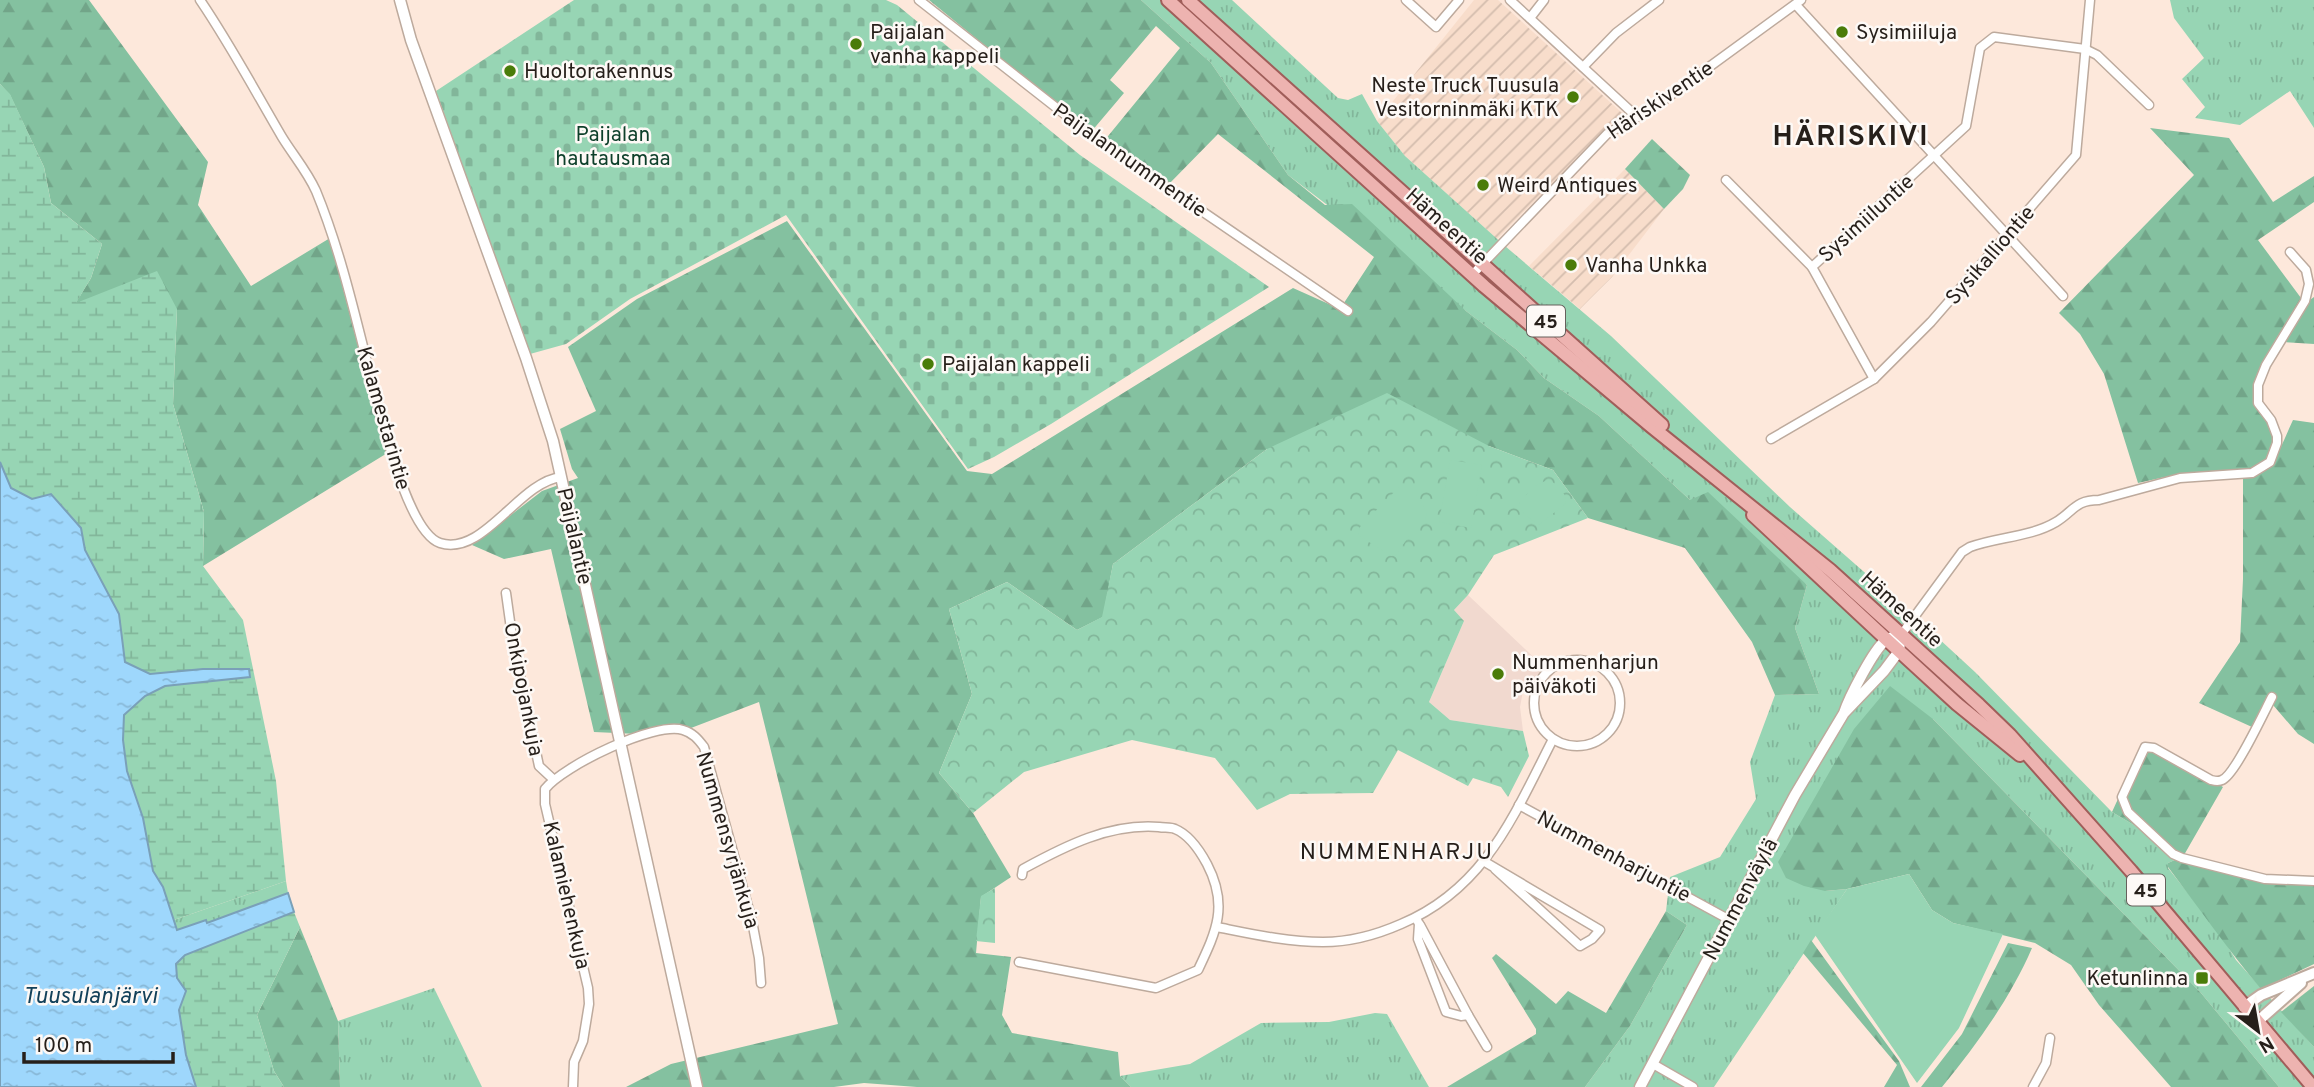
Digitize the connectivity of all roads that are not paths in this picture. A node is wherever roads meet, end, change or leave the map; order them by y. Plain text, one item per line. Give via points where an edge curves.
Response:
1 (200, 0) edge
2 (400, 0) edge
3 (919, 0) edge
4 (1168, 0) edge
5 (1188, 0) edge
6 (1406, 0) edge
7 (1459, 0) edge
8 (1510, 0) edge
9 (1544, 0) edge
10 (1659, 0) edge
11 (2090, 0) edge
12 (1799, 2) edge
13 (1530, 18) junction
14 (2085, 50) junction
15 (1583, 67) junction
16 (2149, 105) dead end
17 (1637, 117) junction
18 (1935, 155) junction
19 (1726, 180) dead end
20 (2008, 236) junction
21 (2290, 252) dead end
22 (1482, 263) junction
23 (1812, 267) junction
24 (1472, 275) junction
25 (2063, 296) dead end
26 (1348, 311) dead end
27 (1874, 379) junction
28 (1771, 439) dead end
29 (1709, 471) junction
30 (561, 477) junction
31 (1722, 482) junction
32 (506, 593) dead end
33 (1901, 635) junction
34 (1886, 639) junction
35 (1899, 651) junction
36 (2272, 697) dead end
37 (1844, 713) junction
38 (1553, 739) junction
39 (619, 744) junction
40 (2044, 776) junction
41 (553, 779) junction
42 (1519, 805) junction
43 (1485, 862) junction
44 (1495, 869) junction
45 (1022, 875) dead end
46 (2314, 881) edge
47 (1728, 919) junction
48 (1418, 921) junction
49 (1217, 928) junction
50 (1019, 962) dead end
51 (2310, 976) edge
52 (761, 983) dead end
53 (2244, 1007) junction
54 (1468, 1015) junction
55 (2257, 1022) junction
56 (2050, 1038) dead end
57 (1487, 1047) dead end
58 (1653, 1064) junction
59 (573, 1087) edge
60 (697, 1087) edge
61 (1640, 1087) edge
62 (1693, 1087) edge
63 (2033, 1087) edge
64 (2313, 1087) edge

1 - 30 street, Kalamestarintie via 315,189 330,228 393,461 426,533 437,543 454,546 468,541 534,489
2 - 30 street, Paijalantie via 526,358
3 - 26 street, Paijalannummentie via 1095,138
4 - 24 main road, Hämeentie / 45
5 - 22 main road, Hämeentie / 45
6 - 7 street via 1436,27
8 - 13 street
9 - 13 street
10 - 15 street via 1616,33
11 - 14 street, Sysikalliontie
12 - 17 street, Häriskiventie
12 - 18 street
13 - 15 street
14 - 16 street via 2097,55
14 - 18 street, Sysimiiluntie via 1994,37 1980,48 1966,126
14 - 20 street, Sysikalliontie via 2076,155
15 - 17 street
17 - 22 street, Häriskiventie via 1607,134
18 - 20 street
18 - 23 street, Sysimiiluntie
19 - 23 street
20 - 25 street
20 - 27 street, Sysikalliontie
21 - 33 street via 2306,270 2309,284 2305,301 2258,386 2258,403 2277,436 2270,462 2252,473 2180,478 2089,500 2046,527 1970,547
22 - 24 street, Häriskiventie
22 - 29 main road, Hämeentie / 45
23 - 27 street
24 - 29 main road, Hämeentie / 45
27 - 28 street, Sysikalliontie
29 - 31 main road, Hämeentie / 45
30 - 39 street, Paijalantie
31 - 33 main road, Hämeentie / 45
31 - 34 main road, Hämeentie / 45
32 - 41 street, Onkipojankuja via 539,766
33 - 34 street
33 - 35 street
33 - 40 main road, Hämeentie / 45 via 2010,735
34 - 35 main road, Hämeentie / 45
34 - 37 street, Nummenväylä
35 - 37 street, Nummenväylä
35 - 40 main road, Hämeentie / 45
36 - 46 street via 2225,779 2211,780 2145,747 2122,797 2128,812 2182,858 2265,879
37 - 47 street, Nummenväylä
38 - 38 street via 1586,746 1612,727 1619,693 1611,676 1596,664 1581,660 1562,663 1540,681 1534,712
38 - 42 street
39 - 41 street
39 - 52 street, Nummensyrjänkuja via 681,729 704,747 752,920
39 - 60 street, Paijalantie
40 - 53 main road, Hämeentie / 45 via 2131,871
41 - 59 street, Kalamiehenkuja via 545,789 545,804 588,988
42 - 43 street, Nummenharjuntie
42 - 47 street, Nummenharjuntie
43 - 44 street
43 - 48 street, Nummenharjuntie via 1461,888
44 - 44 street via 1580,946 1600,930
45 - 49 street via 1023,869 1096,834 1137,825 1174,829 1200,850 1210,869 1218,896
47 - 58 street, Nummenväylä
48 - 49 street, Nummenharjuntie via 1327,942
48 - 54 street
48 - 54 street via 1418,939 1446,1012
49 - 50 street via 1198,970 1156,988
51 - 53 main road via 2261,995
51 - 55 main road
53 - 55 main road, Hämeentie / 45
54 - 57 street
55 - 64 main road, Hämeentie / 45
56 - 63 street via 2046,1063
58 - 61 street, Nummenväylä
58 - 62 street

